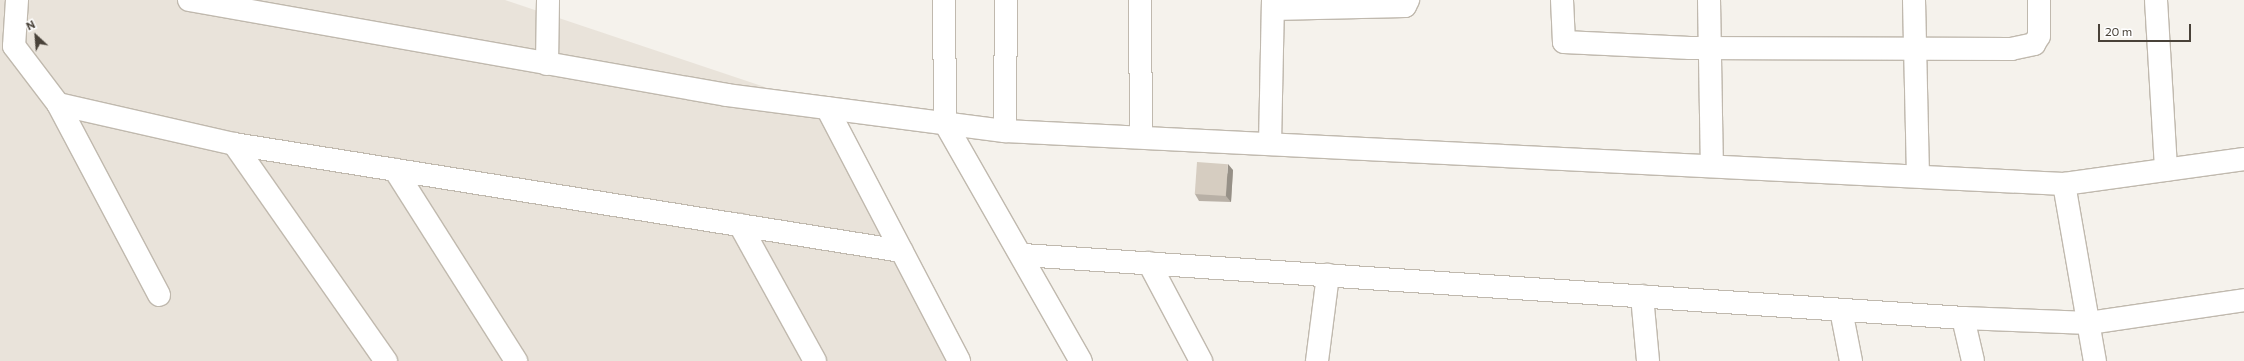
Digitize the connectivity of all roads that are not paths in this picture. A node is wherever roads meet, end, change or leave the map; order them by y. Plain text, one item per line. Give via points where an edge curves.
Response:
1 (17, 0) edge
2 (189, 0) edge
3 (548, 0) edge
4 (944, 0) edge
5 (1006, 0) edge
6 (1140, 0) edge
7 (1408, 0) edge
8 (1562, 0) edge
9 (1709, 0) edge
10 (1914, 0) edge
11 (2040, 0) edge
12 (2156, 0) edge
13 (1273, 4) edge
14 (1710, 47) junction
15 (1915, 49) junction
16 (547, 64) junction
17 (58, 104) junction
18 (827, 108) junction
19 (945, 123) junction
20 (1006, 131) junction
21 (1141, 137) junction
22 (234, 144) junction
23 (1270, 144) junction
24 (2244, 159) edge
25 (1712, 166) junction
26 (395, 170) junction
27 (2166, 170) junction
28 (1918, 176) junction
29 (2064, 184) junction
30 (740, 225) junction
31 (901, 251) junction
32 (1023, 255) junction
33 (1149, 263) junction
34 (1328, 275) junction
35 (159, 296) dead end
36 (1642, 296) junction
37 (2244, 300) edge
38 (1841, 310) junction
39 (1963, 318) junction
40 (2089, 323) junction
41 (386, 361) edge
42 (516, 361) edge
43 (815, 361) edge
44 (959, 361) edge
45 (1081, 361) edge
46 (1201, 361) edge
47 (1317, 361) edge
48 (1648, 361) edge
49 (1851, 361) edge
50 (1973, 361) edge
51 (2095, 361) edge

1 - 17 street via 14,46
2 - 16 street
3 - 16 street
4 - 19 street
5 - 20 street
6 - 21 street
7 - 13 street via 1405,6
8 - 14 street via 1564,42
9 - 14 street
10 - 15 street
11 - 15 street via 2039,36 2034,44 2011,49
12 - 27 street
13 - 23 street
14 - 15 street
14 - 25 street
15 - 28 street
16 - 18 street via 726,95
17 - 22 street
17 - 35 street
18 - 19 street
18 - 31 street
19 - 20 street
19 - 32 street
20 - 21 street
21 - 23 street
22 - 26 street
22 - 41 street
23 - 25 street
24 - 27 street
25 - 28 street
26 - 30 street
26 - 42 street
27 - 29 street
28 - 29 street
29 - 40 street
30 - 31 street
30 - 43 street
31 - 44 street
32 - 33 street
32 - 45 street
33 - 34 street
33 - 46 street
34 - 36 street
34 - 47 street
36 - 38 street
36 - 48 street
37 - 40 street
38 - 39 street
38 - 49 street
39 - 40 street
39 - 50 street
40 - 51 street

